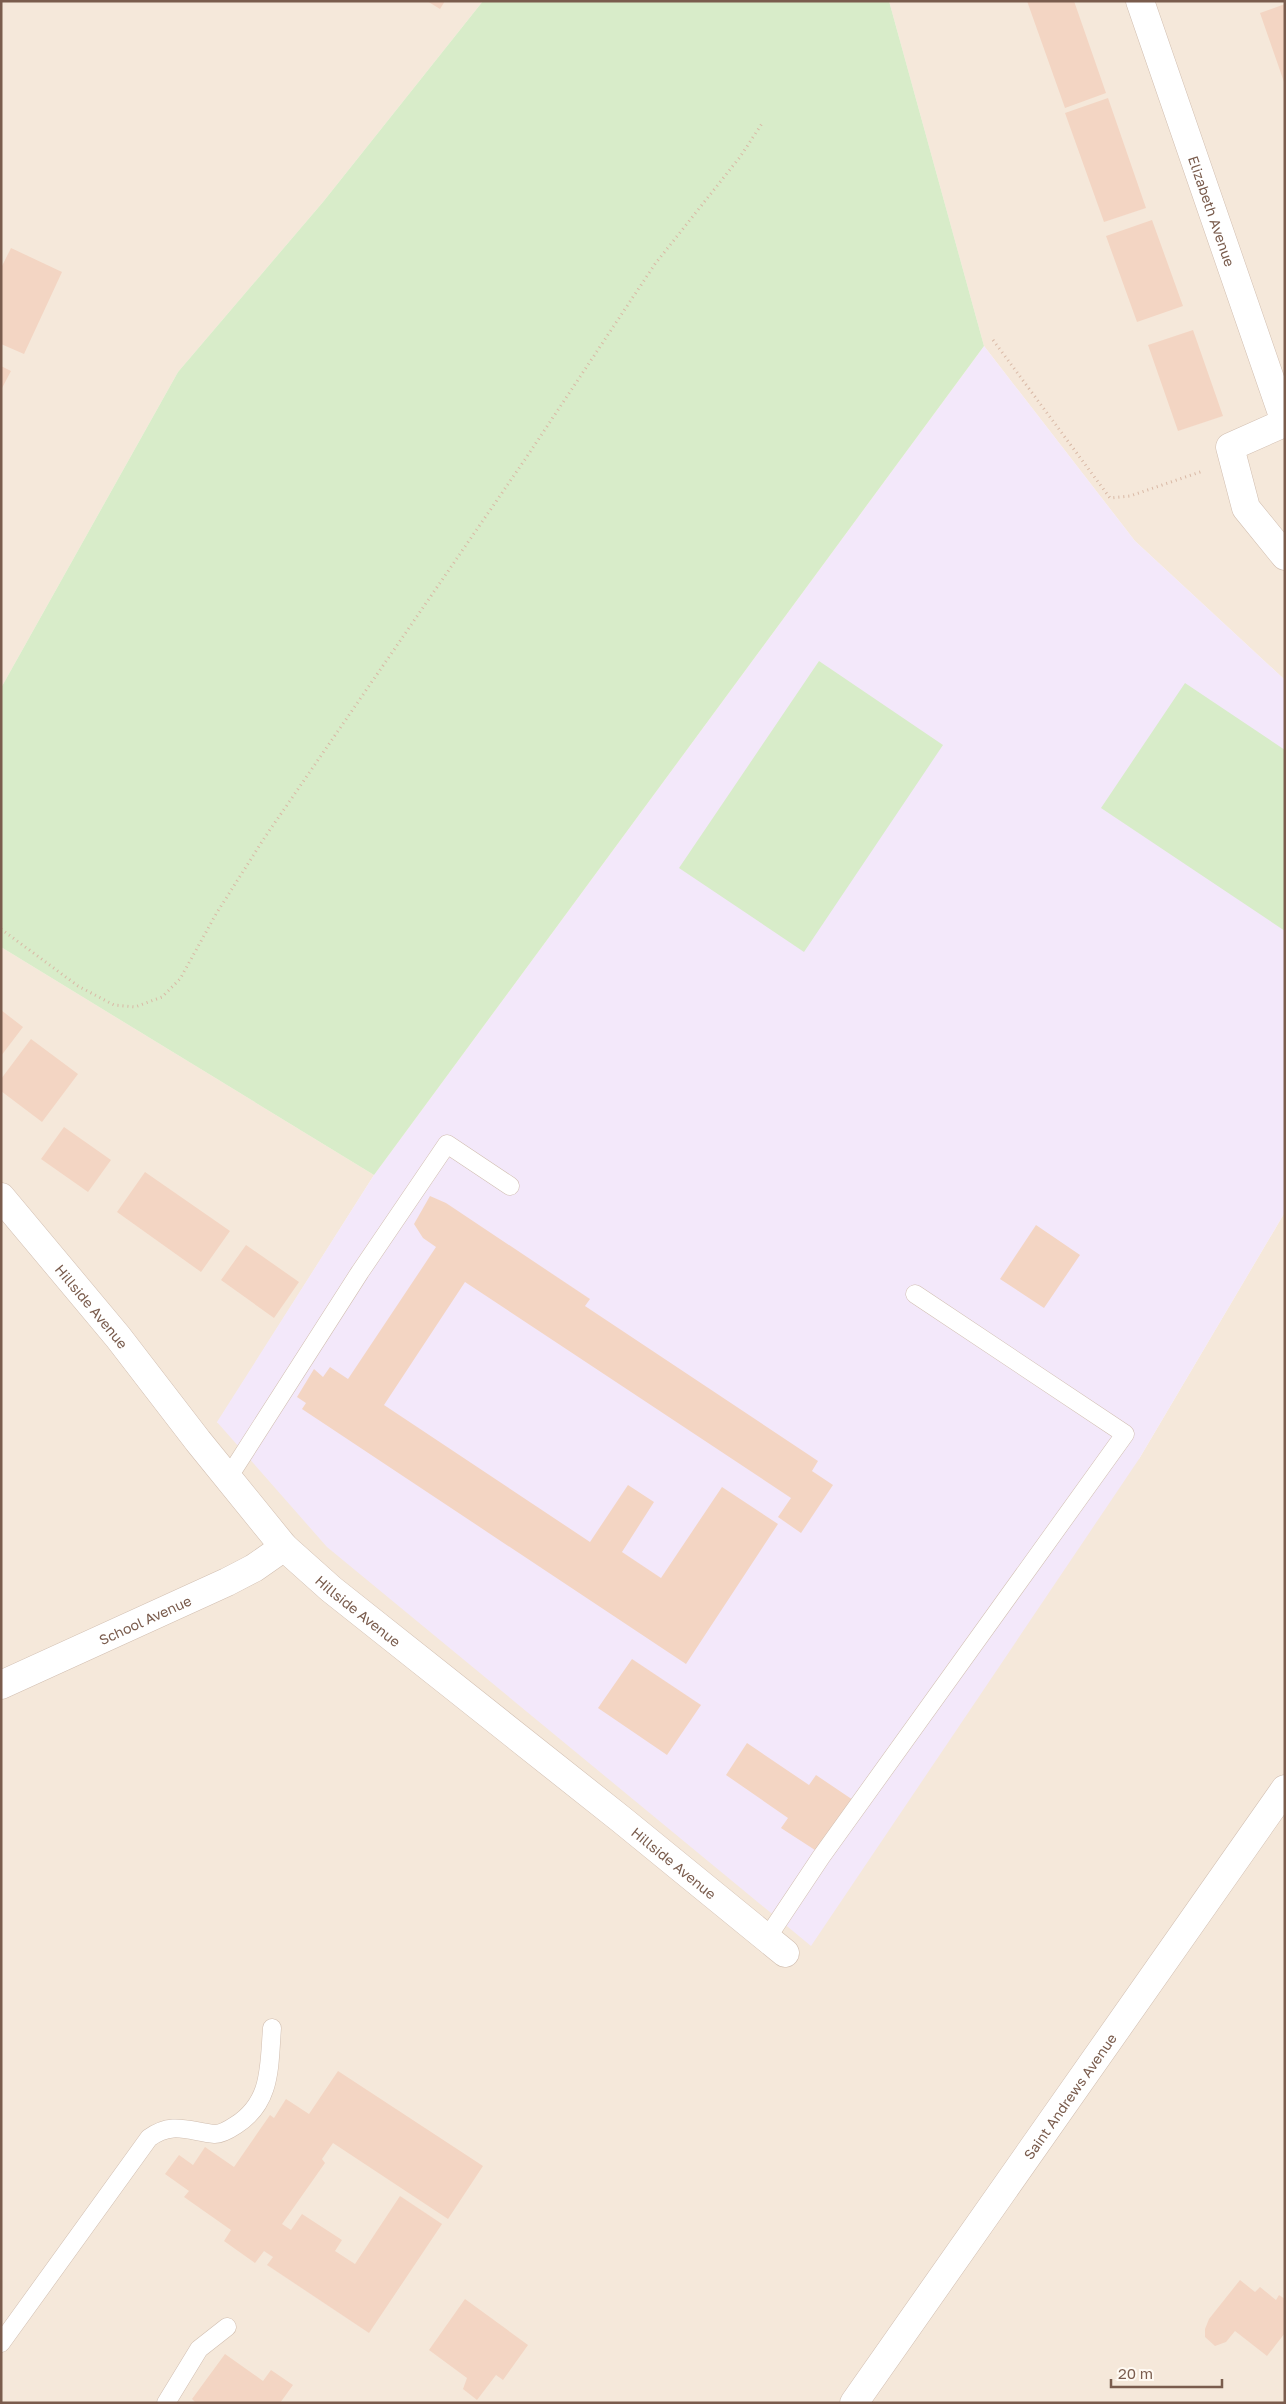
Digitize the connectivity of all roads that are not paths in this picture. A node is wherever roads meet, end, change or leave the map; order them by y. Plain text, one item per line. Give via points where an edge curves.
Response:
1 (1140, 1) edge
2 (1284, 423) edge
3 (1285, 556) edge
4 (510, 1186) dead end
5 (1, 1197) edge
6 (915, 1294) dead end
7 (228, 1478) junction
8 (284, 1547) junction
9 (1, 1685) edge
10 (1285, 1789) edge
11 (776, 1946) joint
12 (272, 2028) dead end
13 (227, 2327) dead end
14 (1, 2343) edge
15 (166, 2403) edge
16 (854, 2403) edge

1 - 2 street, Elizabeth Avenue
2 - 3 street, Elizabeth Avenue via 1232,453 1246,508
4 - 7 lane via 447,1144 360,1272
5 - 7 street, Hillside Avenue via 118,1337
6 - 11 lane via 1125,1434 821,1857
7 - 8 street, Hillside Avenue
8 - 9 street, School Avenue via 227,1582
8 - 11 street, Hillside Avenue via 330,1589
10 - 16 street, Saint Andrews Avenue
12 - 14 lane via 265,2093 243,2121 218,2134 170,2127 148,2138
13 - 15 lane via 199,2349

